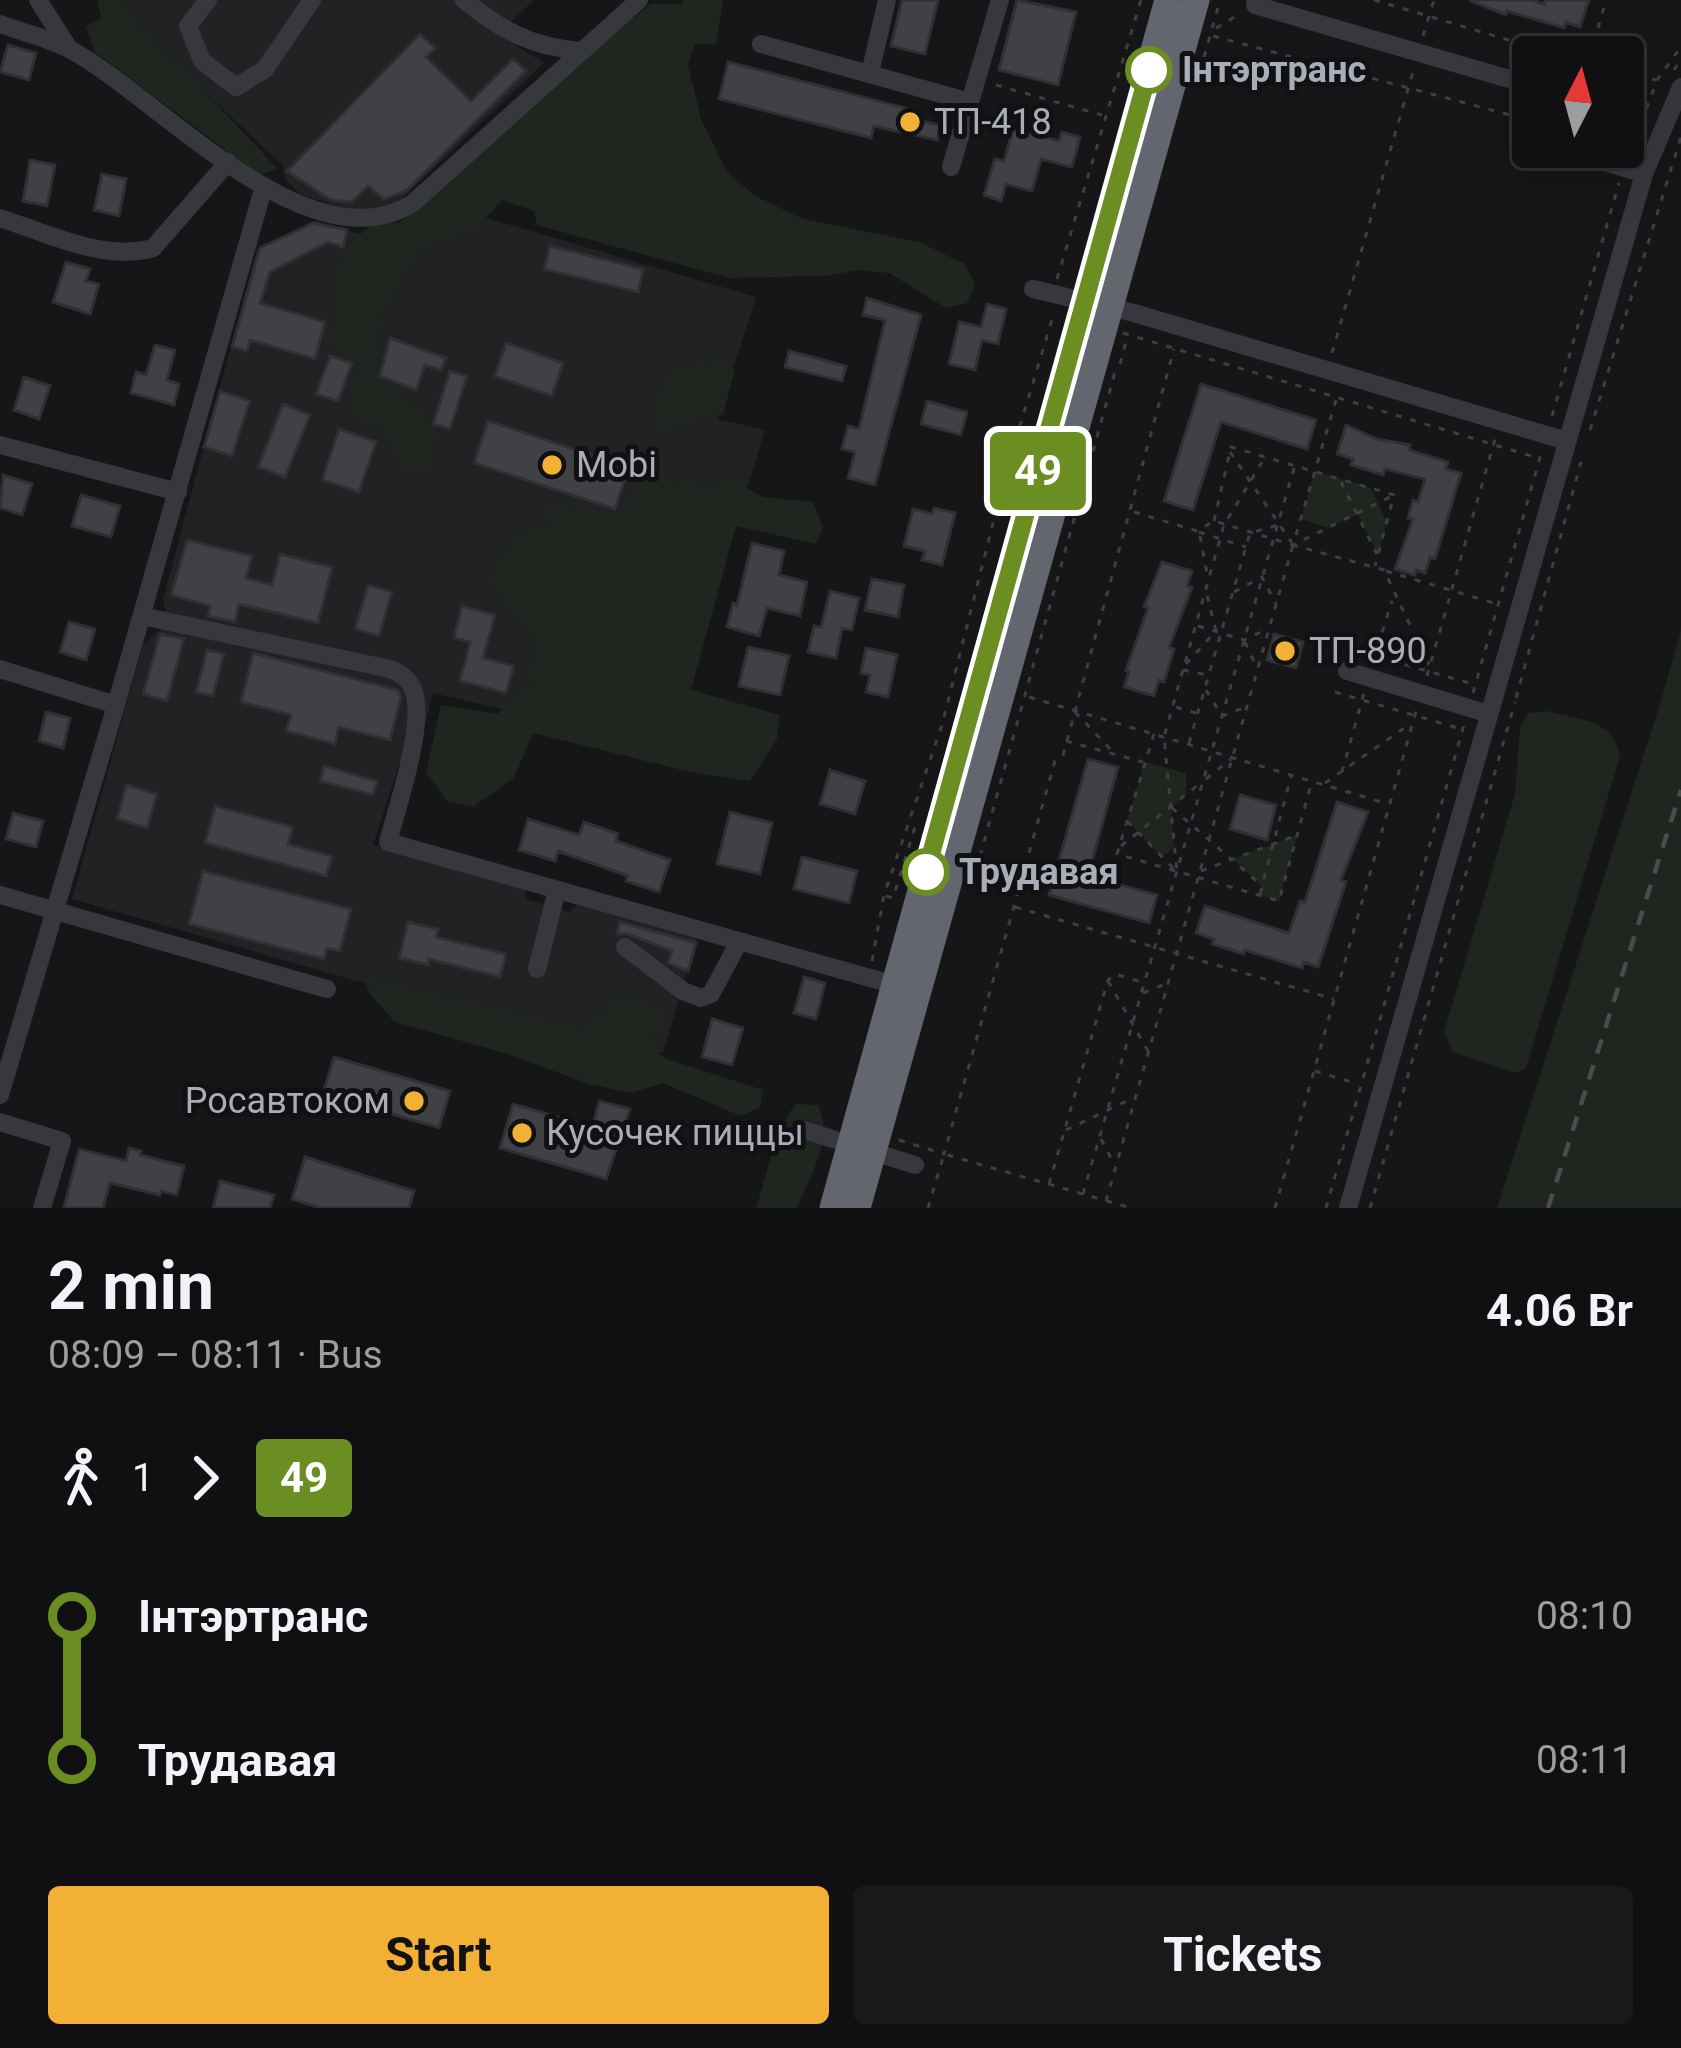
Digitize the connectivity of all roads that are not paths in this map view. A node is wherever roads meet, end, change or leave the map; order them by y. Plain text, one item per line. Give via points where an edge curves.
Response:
1 (38, 0) edge
2 (208, 0) edge
3 (312, 0) edge
4 (464, 0) edge
5 (639, 0) edge
6 (887, 0) edge
7 (1000, 0) edge
8 (1168, 0) edge
9 (1196, 0) edge
10 (1255, 2) edge
11 (0, 24) edge
12 (760, 44) dead end
13 (69, 49) junction
14 (581, 51) junction
15 (870, 74) junction
16 (1512, 80) edge
17 (1681, 87) edge
18 (970, 102) junction
19 (228, 162) junction
20 (951, 167) dead end
21 (1624, 168) edge
22 (1644, 174) junction
23 (264, 186) junction
24 (0, 218) edge
25 (1034, 290) dead end
26 (1097, 303) junction
27 (1576, 444) junction
28 (0, 445) edge
29 (178, 492) junction
30 (142, 616) junction
31 (0, 669) edge
32 (1347, 671) dead end
33 (116, 705) junction
34 (1489, 714) junction
35 (557, 890) junction
36 (0, 896) edge
37 (52, 911) junction
38 (739, 942) junction
39 (625, 947) dead end
40 (537, 969) dead end
41 (895, 985) junction
42 (326, 989) dead end
43 (0, 1095) edge
44 (0, 1122) edge
45 (804, 1130) dead end
46 (879, 1143) junction
47 (915, 1165) dead end
48 (42, 1208) edge
49 (833, 1208) edge
50 (857, 1208) edge
51 (1348, 1208) edge

1 - 13 street
2 - 3 street via 188,26 202,62 236,87 265,68
4 - 14 street via 524,41
5 - 14 street
6 - 15 street
7 - 18 street
8 - 26 highway
9 - 26 highway
10 - 16 street
11 - 13 street
12 - 15 street
13 - 19 street
14 - 23 street via 398,212 348,217
15 - 18 street
17 - 22 street
18 - 20 street
19 - 23 street
19 - 24 street via 153,248 136,253
21 - 22 street
22 - 27 street
23 - 29 street
25 - 26 street
26 - 27 street
26 - 41 highway
26 - 46 highway
27 - 34 street
28 - 29 street
29 - 30 street
30 - 33 street
30 - 35 street via 404,676 416,718 388,842
31 - 33 street
32 - 34 street
33 - 37 street
34 - 51 street
35 - 38 street
35 - 40 street
36 - 37 street
37 - 42 street
37 - 43 street
38 - 39 street via 711,994 701,998
38 - 41 street
41 - 46 highway
44 - 48 street via 62,1141
45 - 46 street
46 - 47 street
46 - 49 highway
46 - 50 highway

